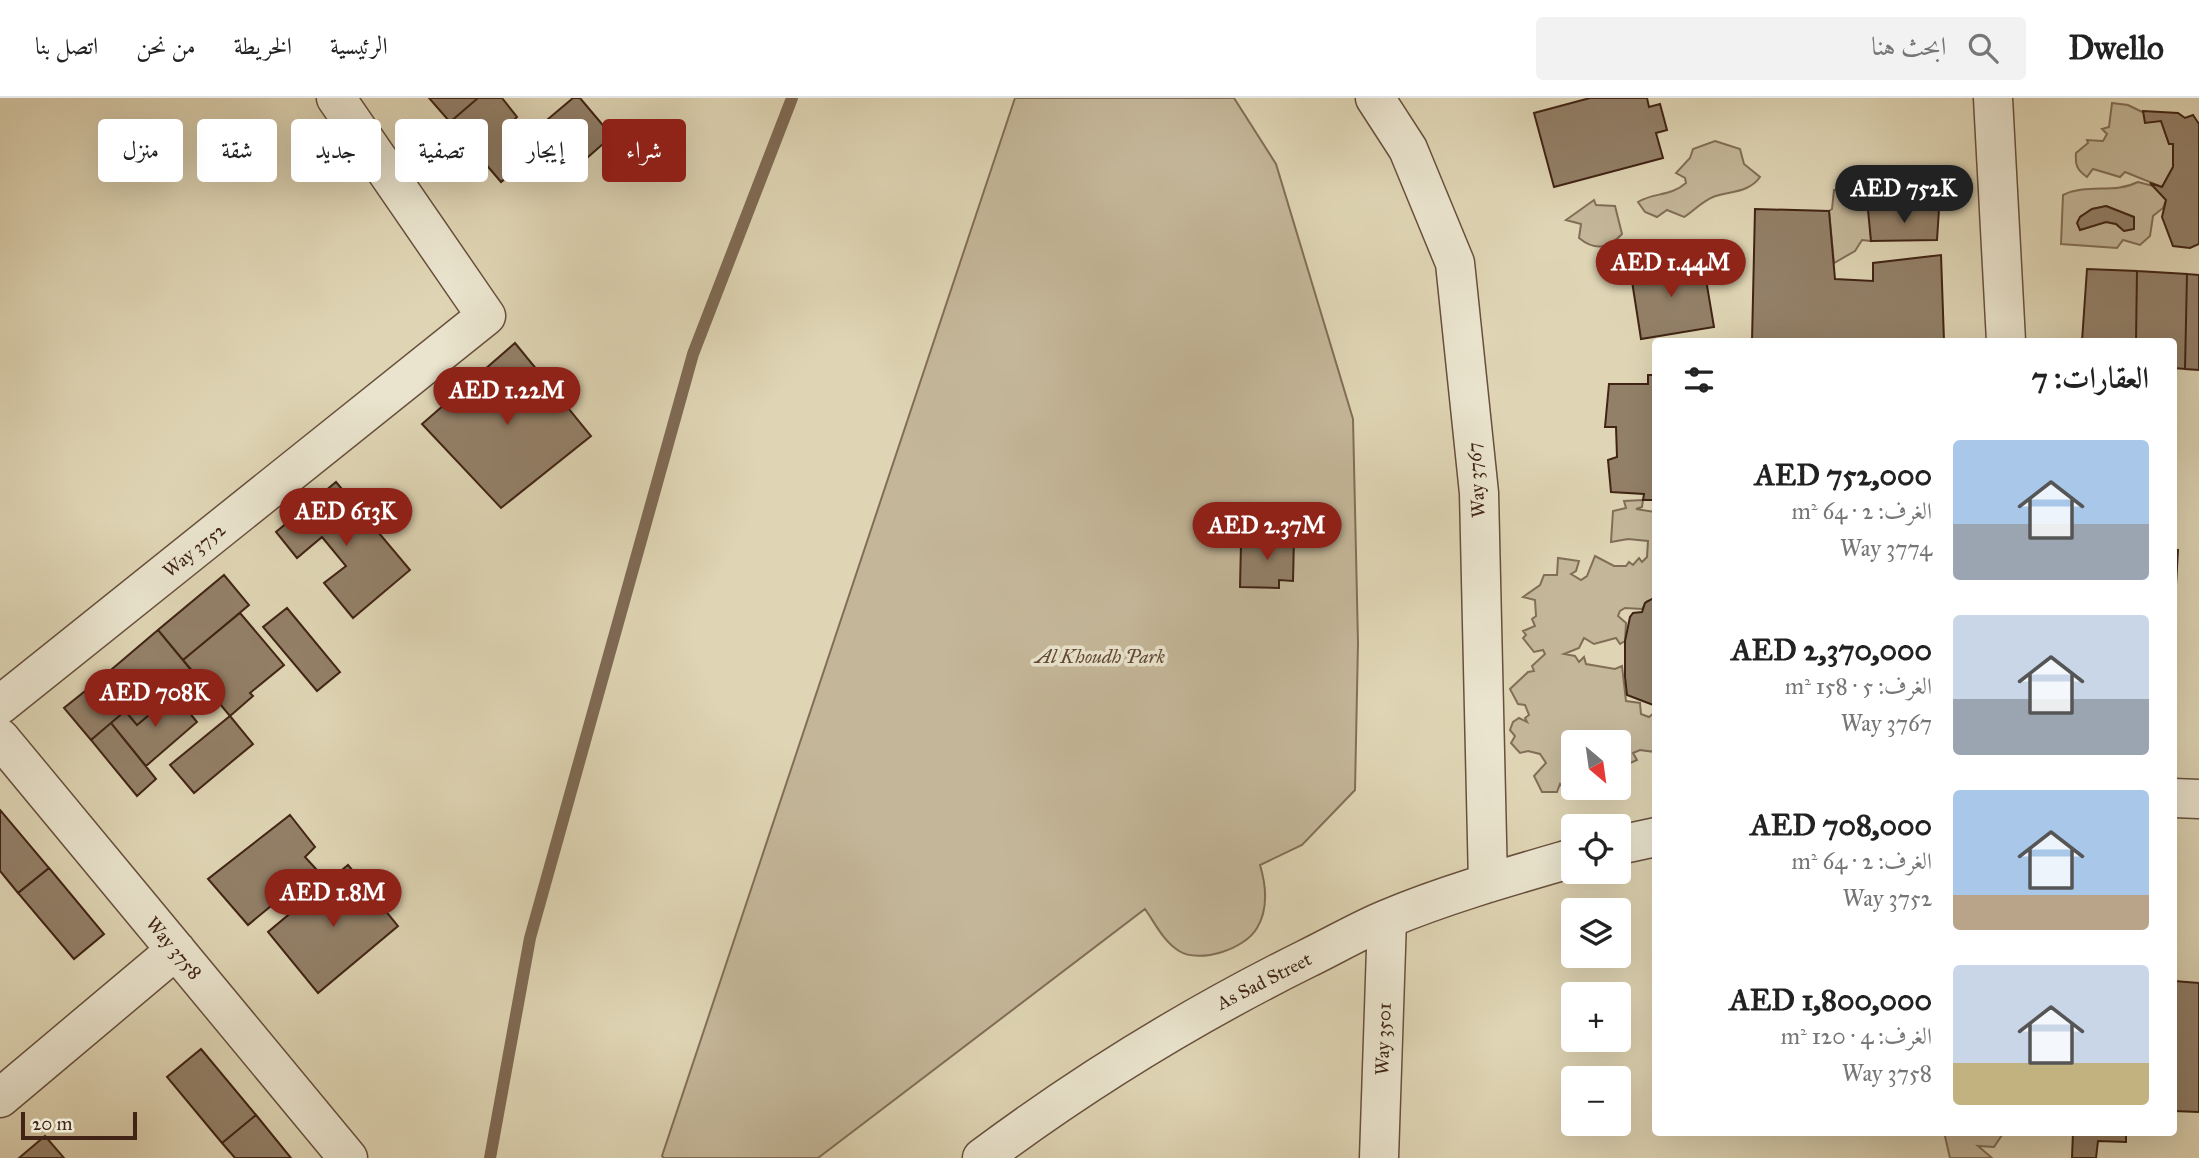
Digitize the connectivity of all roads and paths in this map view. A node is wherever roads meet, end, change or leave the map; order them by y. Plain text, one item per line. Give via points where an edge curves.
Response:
1 (336, 98) edge
2 (1375, 98) edge
3 (1993, 98) edge
4 (2006, 338) edge
5 (0, 705) edge
6 (0, 738) edge
7 (2177, 798) edge
8 (2199, 799) edge
9 (1652, 838) edge
10 (1631, 842) edge
11 (1561, 862) edge
12 (1488, 883) junction
13 (1387, 919) junction
14 (176, 950) junction
15 (0, 1098) edge
16 (348, 1158) edge
17 (982, 1158) edge
18 (1379, 1158) edge

1 - 5 street, Way 3752 via 486,316
2 - 12 street, Way 3767 via 1408,149 1455,264 1479,493
3 - 4 street
6 - 14 street, Way 3758
7 - 8 street
9 - 10 street
11 - 12 street, As Sad Street
12 - 13 street, As Sad Street
13 - 17 street, As Sad Street via 1191,1018 1066,1095
13 - 18 street, Way 3501
14 - 15 street
14 - 16 street, Way 3758

